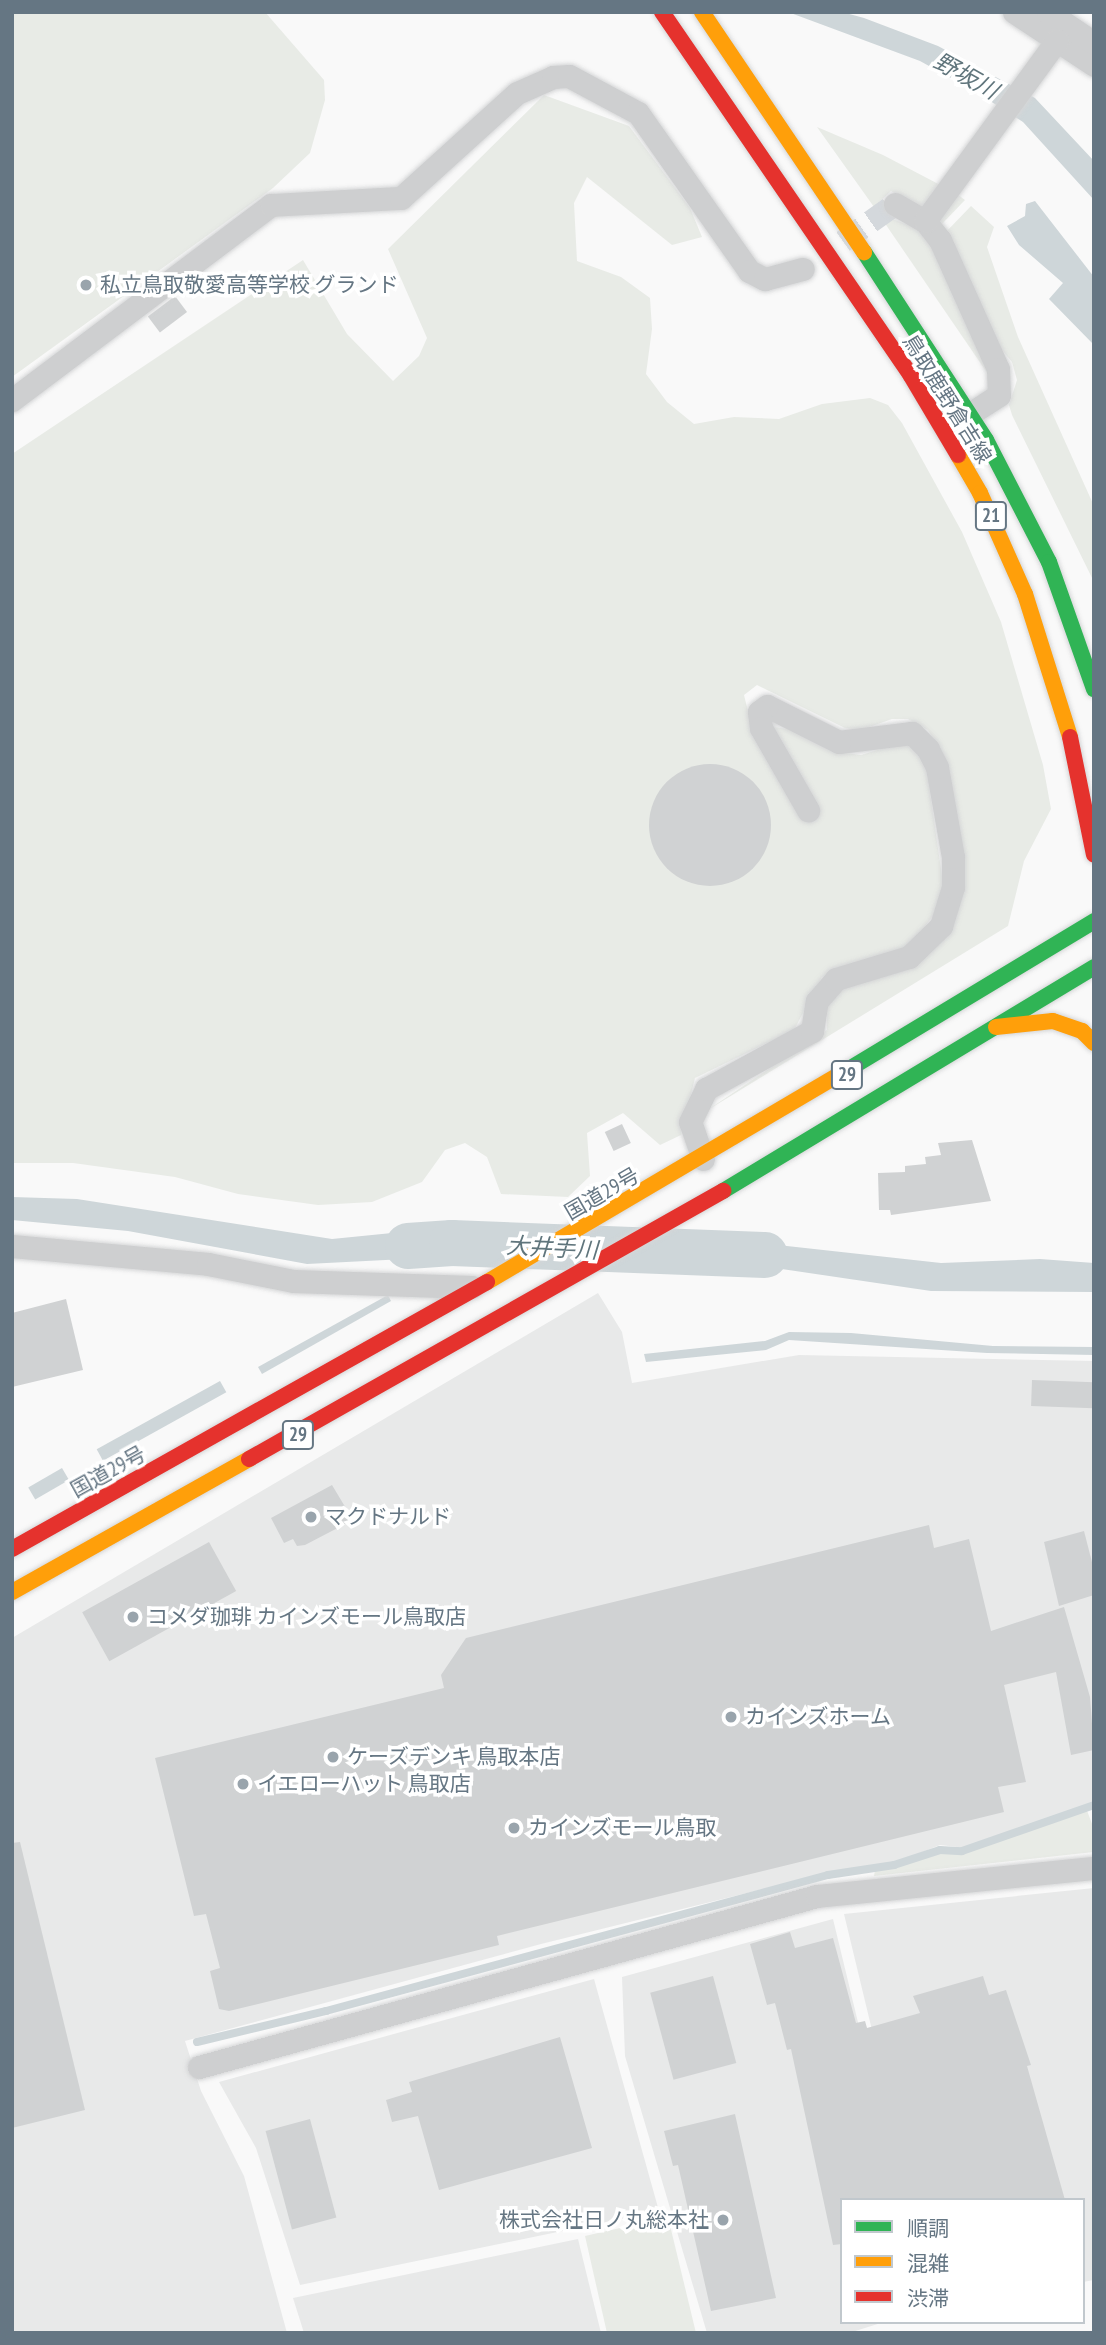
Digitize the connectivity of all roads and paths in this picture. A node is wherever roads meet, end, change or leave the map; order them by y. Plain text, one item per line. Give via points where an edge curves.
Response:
1 (662, 12) edge
2 (702, 12) edge
3 (1014, 12) edge
4 (1048, 12) edge
5 (1058, 40) junction
6 (1094, 43) edge
7 (1094, 65) edge
8 (895, 204) dead end
9 (925, 221) junction
10 (803, 269) dead end
11 (12, 400) edge
12 (971, 413) junction
13 (1094, 689) edge
14 (808, 810) dead end
15 (1094, 855) edge
16 (1094, 921) edge
17 (1094, 967) edge
18 (996, 1027) junction
19 (1094, 1042) edge
20 (703, 1159) junction
21 (12, 1245) edge
22 (478, 1287) junction
23 (12, 1549) edge
24 (12, 1592) edge
25 (1094, 1868) edge
26 (199, 2067) dead end

1 - 15 main road, 鳥取鹿野倉吉線 / 21 via 926,400 1002,539 1057,690
2 - 12 main road, 鳥取鹿野倉吉線 / 21
3 - 5 street
4 - 6 street
5 - 7 street
5 - 9 street
8 - 9 street
9 - 12 street via 940,240 998,369 999,395
10 - 11 street via 765,279 749,271 638,113 569,76 553,77 517,93 401,198 271,205
12 - 13 main road, 鳥取鹿野倉吉線 / 21 via 1035,531
14 - 20 street via 761,728 760,712 767,706 839,742 912,733 937,767 953,857 953,887 941,926 909,957 836,979 817,1001 812,1031 705,1089 690,1122
16 - 20 main road, 国道29号 / 29
17 - 18 main road, 29
18 - 19 main road via 1052,1021 1082,1031
18 - 24 main road, 29 via 668,1224
20 - 22 main road, 国道29号 / 29
21 - 22 street via 208,1264 293,1281
22 - 23 main road, 国道29号 / 29
25 - 26 street via 817,1896

